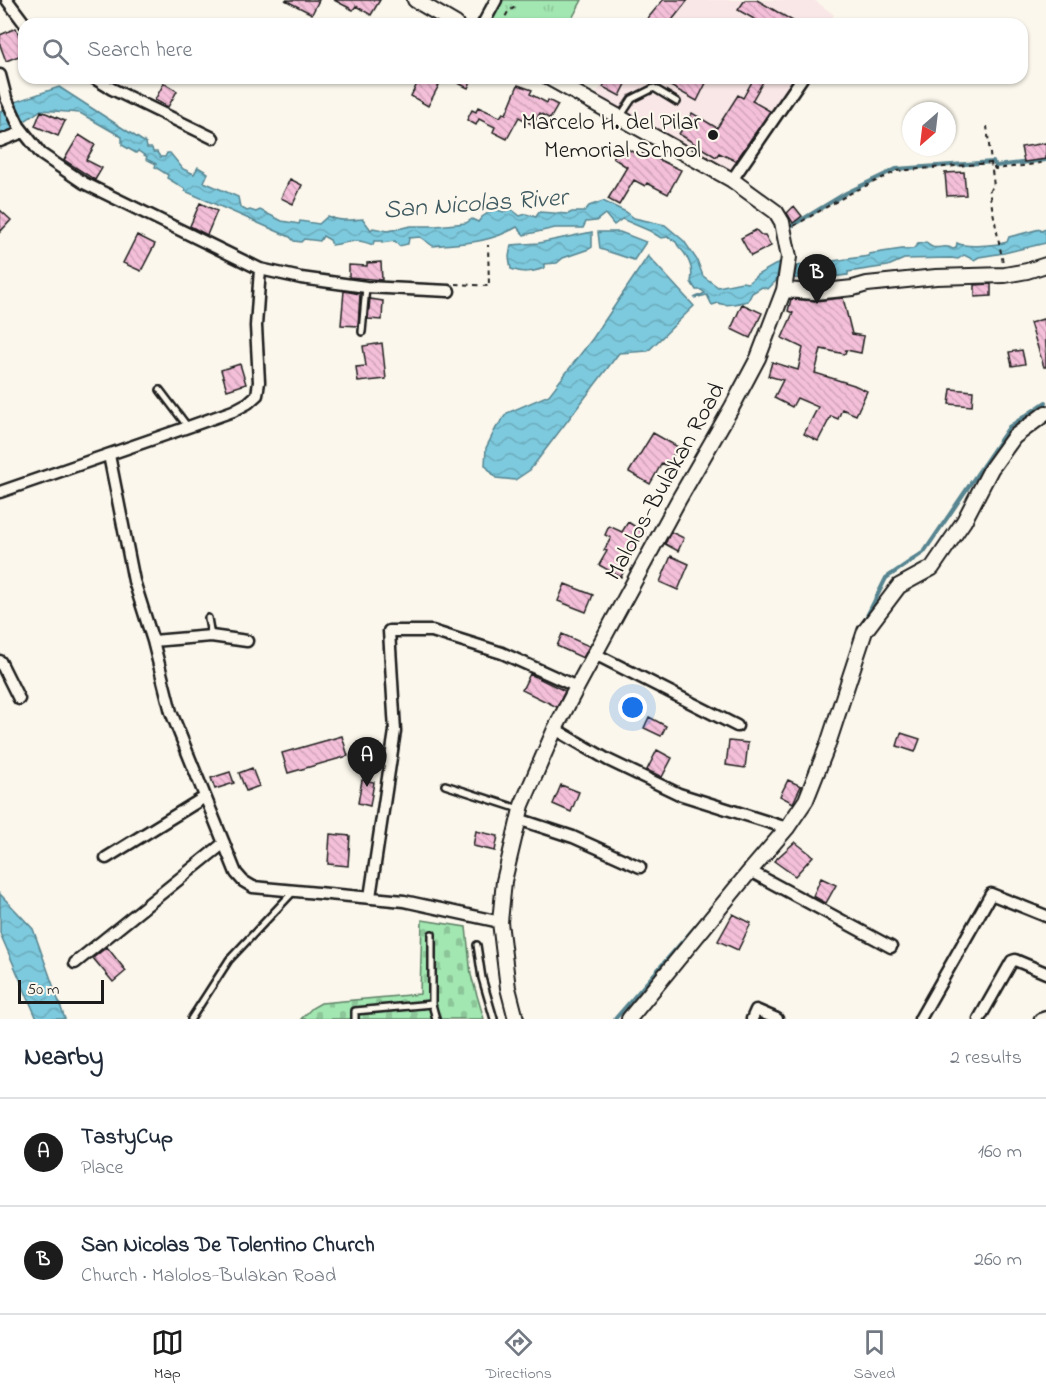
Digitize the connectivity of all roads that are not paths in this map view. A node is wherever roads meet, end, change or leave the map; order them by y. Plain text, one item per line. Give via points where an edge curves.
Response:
1 (7, 0) edge
2 (415, 0) edge
3 (496, 0) edge
4 (21, 18) edge
5 (446, 18) edge
6 (486, 18) edge
7 (0, 75) edge
8 (105, 84) edge
9 (560, 84) edge
10 (798, 84) edge
11 (677, 102) dead end
12 (620, 118) junction
13 (21, 129) junction
14 (213, 138) dead end
15 (0, 141) edge
16 (732, 180) junction
17 (1046, 265) edge
18 (260, 269) junction
19 (785, 286) junction
20 (366, 287) junction
21 (449, 291) road end
22 (362, 332) dead end
23 (160, 390) dead end
24 (1046, 413) edge
25 (188, 427) junction
26 (109, 455) junction
27 (0, 492) edge
28 (208, 618) dead end
29 (212, 636) junction
30 (153, 641) junction
31 (247, 641) dead end
32 (595, 654) junction
33 (0, 661) edge
34 (577, 687) junction
35 (19, 699) dead end
36 (737, 726) dead end
37 (555, 729) junction
38 (445, 785) dead end
39 (206, 797) junction
40 (519, 814) junction
41 (787, 828) junction
42 (224, 843) junction
43 (106, 858) dead end
44 (640, 867) dead end
45 (750, 871) junction
46 (294, 891) junction
47 (370, 897) junction
48 (1046, 916) edge
49 (500, 922) junction
50 (432, 934) dead end
51 (477, 945) dead end
52 (891, 947) dead end
53 (75, 963) dead end
54 (1046, 973) edge
55 (432, 1004) junction
56 (1046, 1017) edge
57 (191, 1019) edge
58 (355, 1019) edge
59 (436, 1019) edge
60 (494, 1019) edge
61 (516, 1019) edge
62 (629, 1019) edge
63 (752, 1019) edge
64 (777, 1019) edge
65 (920, 1019) edge
66 (980, 1019) edge
67 (1040, 1019) edge

1 - 4 street
2 - 5 main road
3 - 6 street
7 - 13 street
8 - 14 street
9 - 12 main road, Malolos-Bulakan Road
10 - 16 street
11 - 12 lane via 654,88 632,99
12 - 16 main road, Malolos-Bulakan Road
13 - 15 street
13 - 18 street via 41,154 84,183
16 - 19 main road, Malolos-Bulakan Road via 776,212 782,222 789,257
17 - 19 main road via 1005,275 936,277 815,292
18 - 20 street
18 - 25 street via 256,395 232,411
19 - 32 main road, Malolos-Bulakan Road via 758,358
20 - 21 street
20 - 22 lane
23 - 25 lane
24 - 41 main road via 1014,437 932,568 899,586 865,631 827,747 806,800
25 - 26 street
26 - 27 street
26 - 30 street via 134,581
28 - 29 lane
29 - 30 street
29 - 31 street
30 - 39 street via 171,712
32 - 34 main road, Malolos-Bulakan Road
32 - 36 street
33 - 35 street
34 - 37 main road, Malolos-Bulakan Road
34 - 47 street via 502,653 432,631 389,631 395,731
37 - 40 main road, Malolos-Bulakan Road
37 - 41 street via 679,794
38 - 40 lane
39 - 42 street
39 - 43 street
40 - 44 street
40 - 49 main road, Malolos-Bulakan Road via 504,881
41 - 45 main road
42 - 46 street via 236,873 253,887
42 - 53 street
45 - 52 street
45 - 62 main road
46 - 47 street
46 - 57 lane via 229,960
47 - 49 street
48 - 65 street via 991,894
49 - 61 main road, Malolos-Bulakan Road
50 - 55 lane
51 - 60 lane
54 - 66 street via 1012,961
55 - 58 lane via 355,1011
55 - 59 lane
56 - 67 street
63 - 64 street via 756,1010

